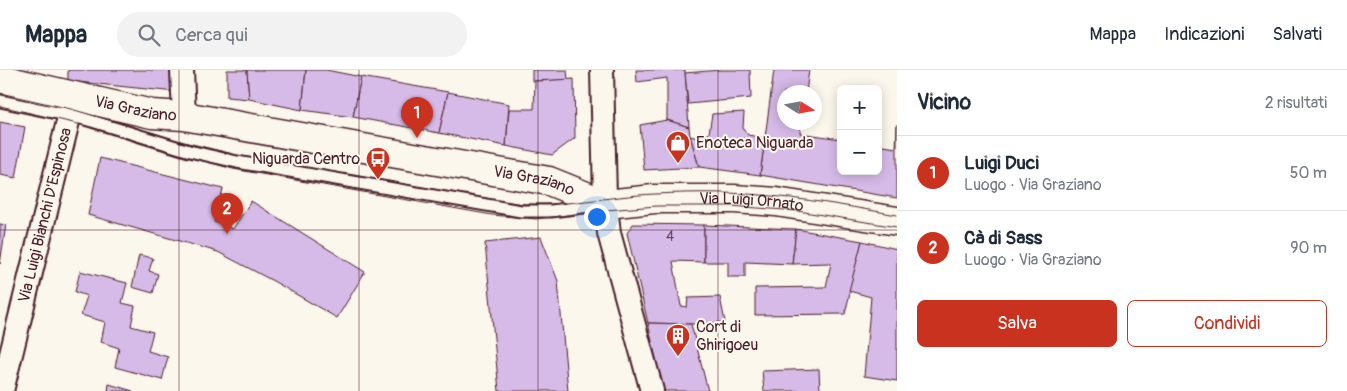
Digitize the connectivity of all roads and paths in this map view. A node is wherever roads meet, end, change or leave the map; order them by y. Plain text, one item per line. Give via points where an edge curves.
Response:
1 (182, 70) edge
2 (602, 70) edge
3 (0, 79) edge
4 (0, 101) edge
5 (72, 106) junction
6 (184, 116) junction
7 (606, 204) junction
8 (897, 221) edge
9 (2, 391) edge
10 (652, 391) edge

1 - 6 street
2 - 7 street
3 - 5 main road, Via Graziano
4 - 5 lane, Via Graziano
5 - 6 main road, Via Graziano
5 - 7 lane, Via Graziano via 189,151 237,162 520,211 551,211
5 - 9 street, Via Luigi Bianchi D'Espinosa
6 - 7 main road, Via Graziano via 549,181
7 - 8 main road, Via Luigi Ornato via 654,199 734,199 776,202
7 - 10 street via 609,233

